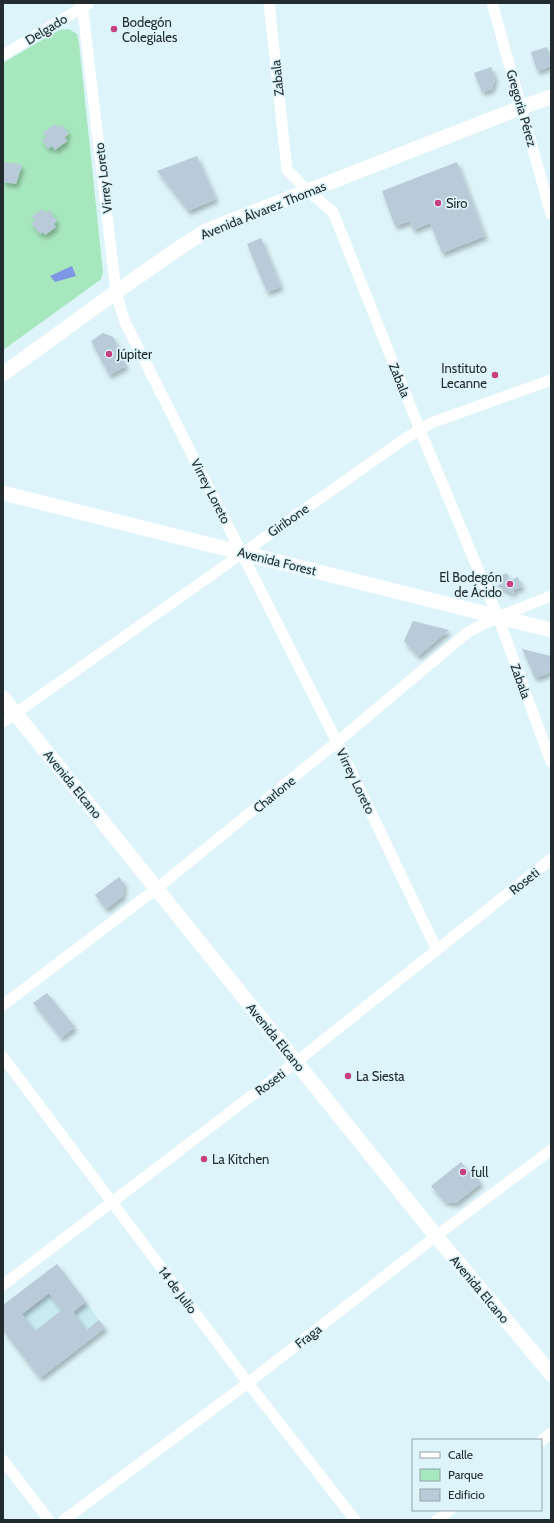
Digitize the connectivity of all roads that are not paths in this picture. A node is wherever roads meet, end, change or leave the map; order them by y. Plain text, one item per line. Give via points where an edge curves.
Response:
1 (269, 3) edge
2 (492, 3) edge
3 (85, 4) edge
4 (3, 55) edge
5 (551, 97) edge
6 (522, 107) junction
7 (309, 192) junction
8 (551, 214) edge
9 (116, 292) junction
10 (3, 374) edge
11 (551, 380) edge
12 (420, 430) junction
13 (3, 493) edge
14 (242, 552) junction
15 (551, 596) edge
16 (498, 617) junction
17 (551, 630) edge
18 (3, 698) edge
19 (15, 712) junction
20 (3, 722) edge
21 (337, 742) junction
22 (551, 762) edge
23 (551, 859) edge
24 (156, 889) junction
25 (437, 950) junction
26 (3, 1005) edge
27 (3, 1057) edge
28 (296, 1062) junction
29 (551, 1150) edge
30 (112, 1202) junction
31 (436, 1236) junction
32 (3, 1285) edge
33 (551, 1374) edge
34 (248, 1383) junction
35 (551, 1433) edge
36 (542, 1440) edge
37 (3, 1460) edge
38 (449, 1511) edge
39 (49, 1520) edge
40 (64, 1520) edge
41 (355, 1520) edge
42 (437, 1520) edge

1 - 7 street, Zabala via 287,170
2 - 6 street, Gregoria Pérez
3 - 4 street, Delgado
3 - 9 street, Virrey Loreto
5 - 6 main road, Avenida Álvarez Thomas
6 - 7 main road, Avenida Álvarez Thomas
6 - 8 street, Gregoria Pérez
7 - 9 main road, Avenida Álvarez Thomas via 206,231
7 - 12 street, Zabala via 333,212
9 - 10 main road, Avenida Álvarez Thomas
9 - 14 street, Virrey Loreto via 124,320
11 - 12 street, Giribone via 431,423
12 - 14 street, Giribone
12 - 16 street, Zabala
13 - 14 main road, Avenida Forest
14 - 16 main road, Avenida Forest
14 - 19 street, Giribone
14 - 21 street, Virrey Loreto
15 - 16 street, Charlone
16 - 17 main road, Avenida Forest
16 - 21 street, Charlone via 468,632
16 - 22 street, Zabala
18 - 19 main road, Avenida Elcano
19 - 20 street, Giribone
19 - 24 main road, Avenida Elcano
21 - 24 street, Charlone
21 - 25 street, Virrey Loreto
23 - 25 street, Roseti
24 - 26 street, Charlone
24 - 28 main road, Avenida Elcano
25 - 28 street, Roseti
27 - 30 street, 14 de Julio
28 - 30 street, Roseti
28 - 31 main road, Avenida Elcano
29 - 31 street, Fraga
30 - 32 street, Roseti
30 - 34 street, 14 de Julio
31 - 33 main road, Avenida Elcano
31 - 34 street, Fraga
34 - 40 street, Fraga
34 - 41 street, 14 de Julio
35 - 36 street
37 - 39 street
38 - 42 street

